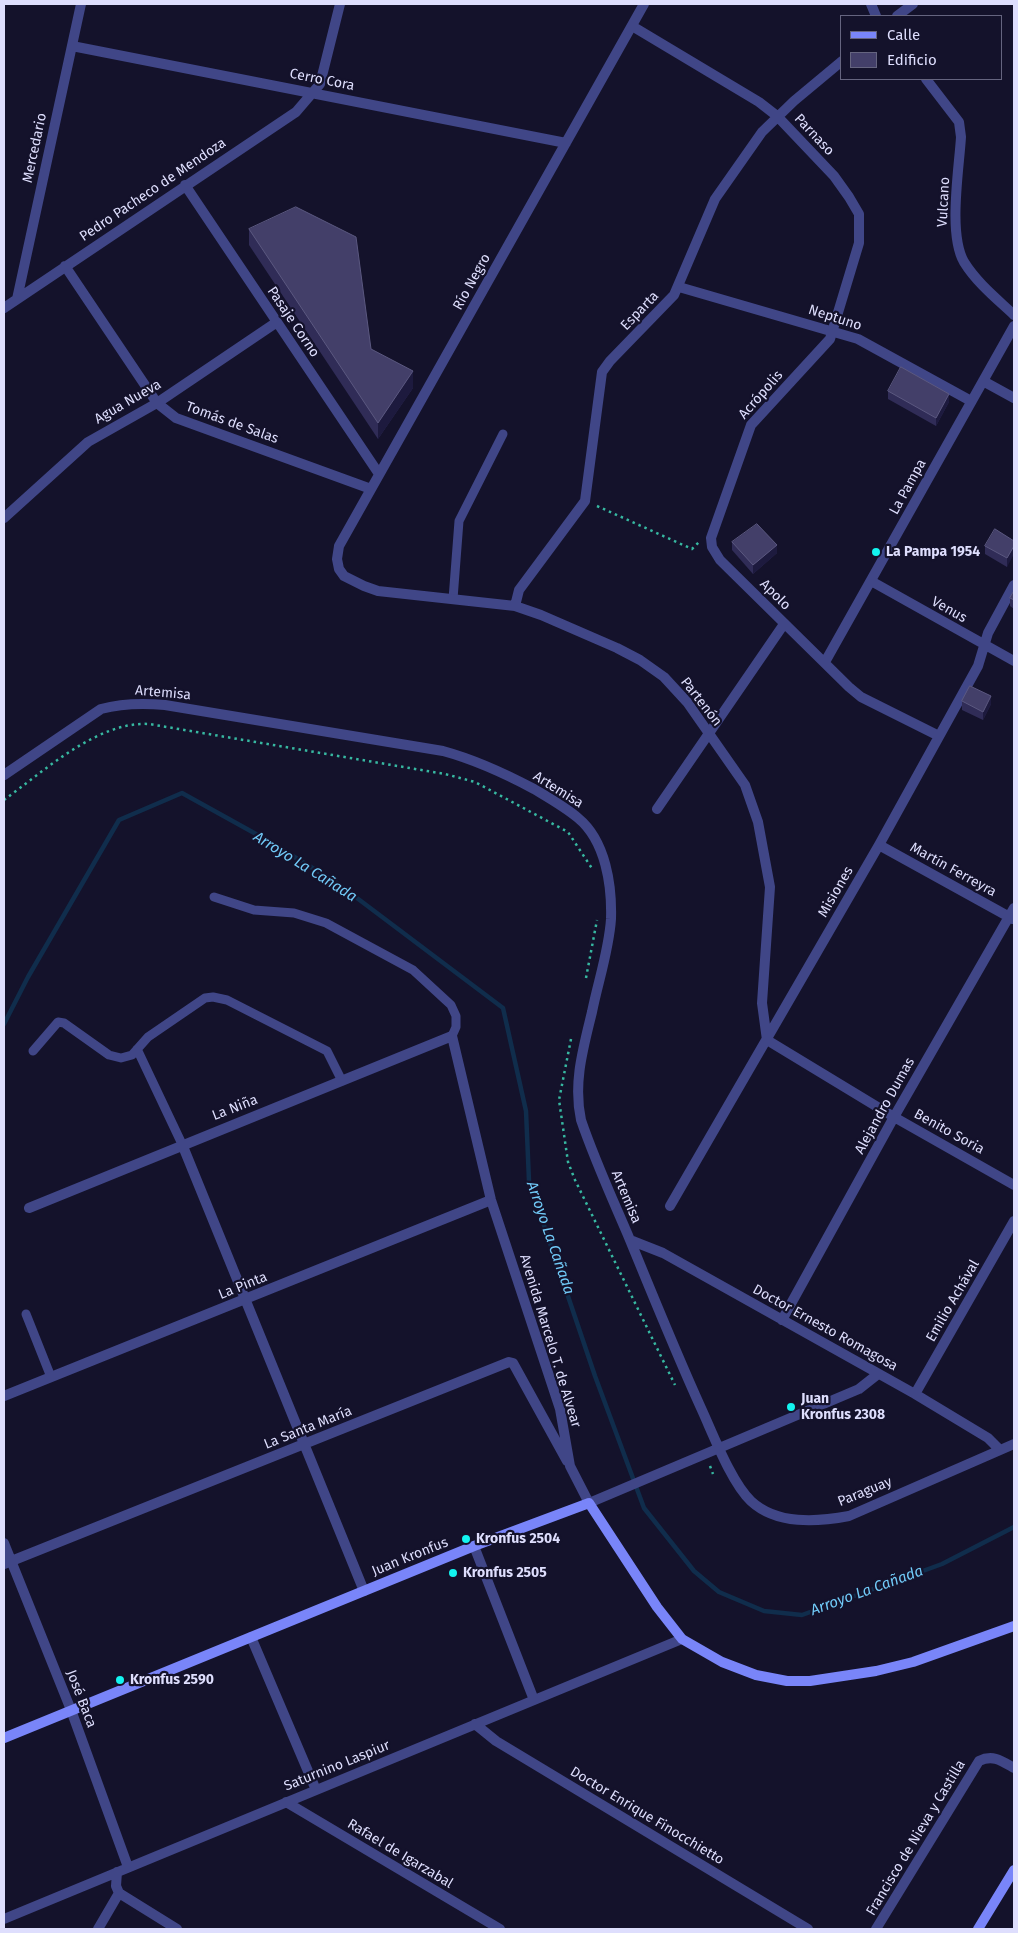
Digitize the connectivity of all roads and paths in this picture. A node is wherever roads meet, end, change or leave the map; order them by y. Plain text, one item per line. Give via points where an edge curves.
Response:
1 (81, 4) edge
2 (340, 4) edge
3 (644, 4) edge
4 (913, 4) edge
5 (898, 15) edge
6 (632, 26) junction
7 (72, 46) junction
8 (840, 63) edge
9 (927, 80) edge
10 (315, 92) junction
11 (777, 116) junction
12 (566, 143) junction
13 (185, 185) junction
14 (65, 266) junction
15 (679, 286) junction
16 (17, 299) junction
17 (4, 308) edge
18 (1014, 315) edge
19 (276, 322) junction
20 (1014, 326) edge
21 (834, 331) junction
22 (983, 381) junction
23 (1014, 398) edge
24 (971, 402) junction
25 (157, 403) junction
26 (503, 434) dead end
27 (379, 474) junction
28 (371, 489) junction
29 (585, 501) junction
30 (4, 518) edge
31 (712, 547) junction
32 (344, 576) joint
33 (870, 581) junction
34 (1014, 585) edge
35 (454, 599) junction
36 (515, 606) junction
37 (784, 624) junction
38 (985, 646) junction
39 (825, 662) junction
40 (1014, 662) edge
41 (708, 732) junction
42 (939, 736) junction
43 (4, 775) edge
44 (4, 800) edge
45 (657, 809) dead end
46 (879, 845) junction
47 (594, 875) dead end
48 (214, 897) dead end
49 (598, 913) dead end
50 (1013, 915) edge
51 (585, 981) dead end
52 (572, 1034) dead end
53 (452, 1036) junction
54 (767, 1040) junction
55 (137, 1049) junction
56 (33, 1051) dead end
57 (342, 1081) junction
58 (894, 1117) junction
59 (182, 1144) junction
60 (1014, 1184) edge
61 (492, 1200) junction
62 (670, 1206) dead end
63 (29, 1208) dead end
64 (1014, 1221) edge
65 (630, 1240) junction
66 (245, 1300) junction
67 (26, 1314) dead end
68 (782, 1320) junction
69 (878, 1374) junction
70 (51, 1377) junction
71 (678, 1390) dead end
72 (915, 1394) junction
73 (4, 1396) edge
74 (304, 1444) junction
75 (1014, 1444) edge
76 (720, 1449) junction
77 (1000, 1450) junction
78 (706, 1455) junction
79 (570, 1466) junction
80 (713, 1474) dead end
81 (589, 1503) junction
82 (4, 1543) edge
83 (474, 1546) junction
84 (7, 1562) edge
85 (364, 1591) junction
86 (1014, 1626) edge
87 (251, 1637) junction
88 (682, 1639) junction
89 (534, 1700) junction
90 (71, 1710) junction
91 (475, 1724) junction
92 (4, 1738) edge
93 (1014, 1768) edge
94 (316, 1790) junction
95 (286, 1802) junction
96 (128, 1867) junction
97 (1014, 1870) edge
98 (117, 1872) junction
99 (119, 1893) junction
100 (4, 1919) edge
101 (98, 1929) edge
102 (177, 1929) edge
103 (500, 1929) edge
104 (808, 1929) edge
105 (876, 1929) edge
106 (978, 1929) edge

1 - 7 street, Mercedario
2 - 10 street, Pedro Pacheco de Mendoza via 324,75
3 - 6 street, Río Negro
4 - 5 street
6 - 11 street, Parnaso
6 - 12 street, Río Negro
7 - 10 street, Cerro Cora
7 - 16 street, Mercedario
8 - 11 street, Esparta
9 - 18 street, Vulcano via 959,122 961,137 955,228 958,246 964,262 978,281
10 - 12 street, Cerro Cora
10 - 13 street, Pedro Pacheco de Mendoza via 296,112
11 - 15 street, Esparta via 715,199
11 - 21 street, Parnaso via 834,176 859,214 859,243
12 - 27 street, Río Negro
13 - 14 street, Pedro Pacheco de Mendoza
13 - 19 street, Pasaje Corno
14 - 16 street, Pedro Pacheco de Mendoza
14 - 25 street, Tomás de Salas
15 - 21 street, Neptuno
15 - 29 street, Esparta via 602,372
16 - 17 street, Pedro Pacheco de Mendoza
19 - 25 street, Agua Nueva
19 - 27 street, Pasaje Corno
20 - 22 street, La Pampa
21 - 24 street, Neptuno via 871,345
21 - 31 street, Acrópolis via 818,354 751,425 711,538
22 - 23 street
22 - 24 street, La Pampa
24 - 33 street, La Pampa
25 - 28 street, Tomás de Salas via 176,418
25 - 30 street, Agua Nueva via 83,446
26 - 35 lane via 460,515
27 - 28 street, Río Negro
28 - 32 street, Río Negro via 339,546 337,559
29 - 31 path via 692,548 698,542
29 - 36 street, Esparta via 519,590
31 - 37 street, Apolo via 720,560
32 - 35 street, Partenón via 378,591
33 - 38 street, Venus
33 - 39 street, La Pampa
34 - 38 street, Misiones via 988,633
35 - 36 street, Partenón
36 - 41 street, Partenón via 640,660 664,678 687,702
37 - 39 street, Apolo
37 - 41 street
38 - 40 street, Venus
38 - 42 street, Misiones via 978,666
39 - 42 street, Apolo via 861,697
41 - 45 street
41 - 54 street, Partenón via 745,785 758,822 770,888 762,1003
42 - 46 street, Misiones
43 - 65 street, Artemisa via 101,709 137,703 165,705 443,751 477,760 558,803 580,819 605,862 611,913 579,1069 578,1105 591,1148
44 - 47 path via 95,736 134,724 149,724 445,774 475,782 568,832
46 - 50 street, Martín Ferreyra
46 - 54 street, Misiones
48 - 53 lane via 254,910 294,913 326,923 413,970 451,1005 456,1016
49 - 51 path
50 - 58 street, Alejandro Dumas
52 - 71 path via 559,1100 568,1162
53 - 57 street, La Niña
53 - 61 street, Avenida Marcelo T. de Alvear
54 - 58 street, Benito Soria
54 - 62 street, Misiones
55 - 56 lane via 132,1055 121,1058 109,1055 58,1022
55 - 57 lane via 148,1037 205,998 213,997 226,1000 327,1051
55 - 59 lane
57 - 59 street, La Niña
58 - 60 street, Benito Soria
58 - 68 street, Alejandro Dumas
59 - 63 street, La Niña
59 - 66 street
61 - 66 street, La Pinta
61 - 79 street, Avenida Marcelo T. de Alvear via 560,1409
64 - 72 street, Emilio Achával
65 - 68 street, Doctor Ernesto Romagosa via 663,1253
65 - 76 street, Artemisa
66 - 70 street, La Pinta
66 - 74 street
67 - 70 lane
68 - 69 street, Doctor Ernesto Romagosa
69 - 72 street, Doctor Ernesto Romagosa
69 - 76 street, Juan Kronfus via 859,1389
70 - 73 street, La Pinta
72 - 77 street, Doctor Ernesto Romagosa via 988,1438
74 - 79 street, La Santa María via 509,1362
74 - 84 street, La Santa María
74 - 85 street
75 - 77 street, Paraguay
76 - 77 street, Paraguay via 743,1492 752,1502 781,1518 819,1521 849,1516
76 - 78 street, Juan Kronfus
78 - 80 path
78 - 81 street, Juan Kronfus
79 - 81 street, Avenida Marcelo T. de Alvear
81 - 83 main road, Juan Kronfus
81 - 88 main road, Avenida Marcelo T. de Alvear
82 - 84 street, José Baca
83 - 85 main road, Juan Kronfus
83 - 89 street
84 - 90 street, José Baca
85 - 87 main road, Juan Kronfus
86 - 88 main road, Avenida Marcelo T. de Alvear via 913,1662 810,1681 787,1681 756,1675 722,1662
87 - 90 main road, Juan Kronfus
87 - 94 street
88 - 89 street, Saturnino Laspiur
89 - 91 street, Saturnino Laspiur
90 - 92 main road, Juan Kronfus
90 - 96 street, José Baca
91 - 94 street, Saturnino Laspiur
91 - 104 street, Doctor Enrique Finocchietto via 496,1741
93 - 105 street, Francisco de Nieva y Castilla via 995,1758 987,1757 980,1761
94 - 95 street, Saturnino Laspiur
95 - 96 street, Saturnino Laspiur
95 - 103 street, Rafael de Igarzabal
96 - 98 street, Saturnino Laspiur
97 - 106 main road
98 - 99 street
98 - 100 street, Saturnino Laspiur
99 - 101 street
99 - 102 street

